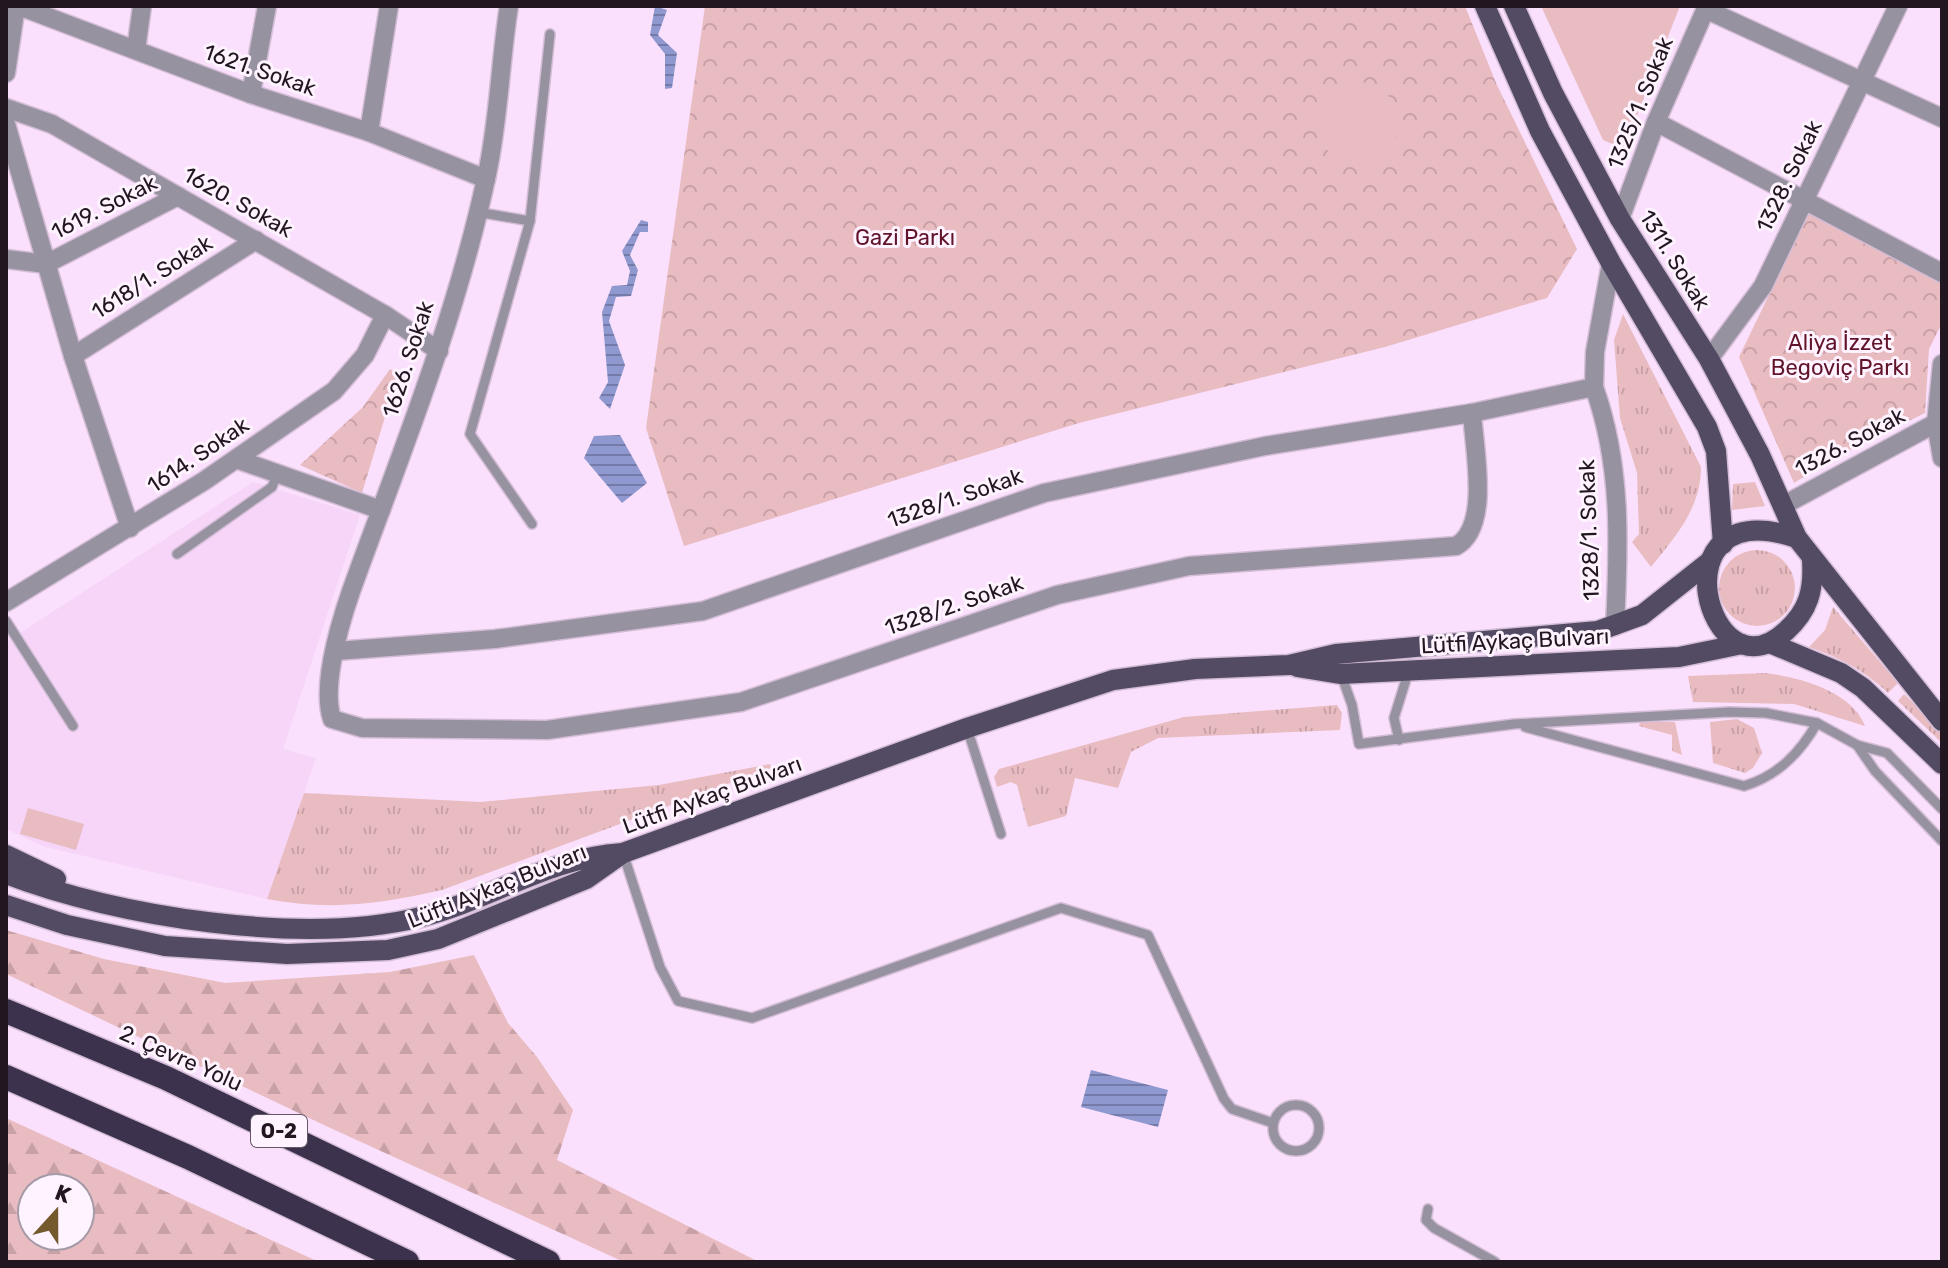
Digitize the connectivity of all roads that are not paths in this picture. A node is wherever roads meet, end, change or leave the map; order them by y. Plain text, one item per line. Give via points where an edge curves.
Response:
1 (17, 6) edge
2 (142, 6) edge
3 (267, 6) edge
4 (389, 6) edge
5 (509, 6) edge
6 (1485, 6) edge
7 (1514, 6) edge
8 (1898, 6) edge
9 (1706, 8) edge
10 (550, 34) dead end
11 (136, 50) junction
12 (6, 73) edge
13 (1862, 79) junction
14 (251, 94) junction
15 (6, 108) edge
16 (1942, 118) edge
17 (1656, 122) junction
18 (6, 124) edge
19 (369, 132) junction
20 (486, 179) junction
21 (178, 196) junction
22 (1805, 199) junction
23 (477, 212) junction
24 (1620, 219) junction
25 (530, 221) junction
26 (256, 240) junction
27 (6, 259) edge
28 (1611, 263) junction
29 (46, 264) junction
30 (1942, 273) edge
31 (385, 315) junction
32 (439, 351) junction
33 (73, 356) junction
34 (1709, 359) junction
35 (1942, 364) edge
36 (1594, 387) junction
37 (1472, 413) junction
38 (1939, 423) edge
39 (1942, 458) edge
40 (236, 459) junction
41 (277, 474) junction
42 (1782, 506) junction
43 (381, 510) junction
44 (532, 524) dead end
45 (130, 528) junction
46 (1797, 538) junction
47 (1723, 544) junction
48 (177, 554) dead end
49 (1812, 560) junction
50 (1709, 562) junction
51 (6, 602) edge
52 (6, 621) edge
53 (1615, 626) junction
54 (1742, 644) junction
55 (1772, 644) junction
56 (336, 651) junction
57 (1289, 665) junction
58 (1409, 670) junction
59 (1340, 674) junction
60 (332, 719) joint
61 (1942, 721) edge
62 (1817, 723) junction
63 (1514, 724) junction
64 (73, 726) dead end
65 (967, 728) junction
66 (1399, 740) junction
67 (1857, 745) junction
68 (1942, 764) edge
69 (1942, 809) edge
70 (1001, 834) dead end
71 (1942, 841) edge
72 (623, 853) junction
73 (6, 855) edge
74 (6, 874) edge
75 (6, 905) edge
76 (126, 908) junction
77 (6, 917) edge
78 (67, 925) junction
79 (6, 1011) edge
80 (6, 1077) edge
81 (1273, 1123) junction
82 (1428, 1209) dead end
83 (407, 1262) edge
84 (548, 1262) edge
85 (1495, 1262) edge

1 - 11 street, 1621. Sokak
1 - 12 street
2 - 11 street
3 - 14 street
4 - 19 street
5 - 20 street, 1626. Sokak
6 - 28 main road via 1540,131
7 - 24 main road, 1311. Sokak
8 - 13 street, 1328. Sokak
9 - 13 street
9 - 17 street, 1325/1. Sokak
10 - 25 lane
11 - 14 street, 1621. Sokak
13 - 16 street
13 - 22 street, 1328. Sokak
14 - 19 street, 1621. Sokak
15 - 21 street, 1620. Sokak via 52,124
17 - 22 street
17 - 24 street, 1325/1. Sokak
18 - 29 street
19 - 20 street, 1621. Sokak
20 - 23 street, 1626. Sokak
21 - 26 street, 1620. Sokak
21 - 29 street, 1619. Sokak
22 - 30 street
22 - 34 street, 1328. Sokak via 1763,286
23 - 25 lane
23 - 32 street, 1626. Sokak
24 - 34 main road, 1311. Sokak
25 - 44 lane via 470,434
26 - 31 street, 1620. Sokak
26 - 33 street, 1618/1. Sokak
27 - 29 street, 1619. Sokak
28 - 36 street, 1328/1. Sokak
28 - 47 main road via 1707,427 1716,451
29 - 33 street
31 - 32 street, 1620. Sokak
31 - 40 street, 1614. Sokak via 365,355 334,391
32 - 43 street, 1626. Sokak
33 - 45 street
34 - 42 main road, 1311. Sokak
35 - 38 street
36 - 37 street, 1328/1. Sokak
36 - 53 street, 1328/1. Sokak via 1616,476
37 - 56 street, 1328/1. Sokak via 1265,446 1044,493 703,611 495,639
37 - 60 street, 1328/2. Sokak via 1477,515 1467,540 1456,546 1189,566 1057,595 741,702 547,730 362,728
38 - 39 street
38 - 42 street, 1326. Sokak
40 - 41 street
40 - 45 street, 1614. Sokak
41 - 43 street
41 - 48 lane via 272,487
42 - 46 main road, 1311. Sokak
43 - 56 street, 1626. Sokak
45 - 51 street, 1614. Sokak
46 - 47 main road via 1763,530
46 - 49 main road
47 - 50 main road
49 - 55 main road via 1810,601
49 - 61 main road
50 - 53 main road, Lütfi Aykaç Bulvarı via 1661,602
50 - 54 main road via 1706,598 1713,618
52 - 64 lane
53 - 57 main road, Lütfi Aykaç Bulvarı via 1547,638 1336,654
54 - 55 main road
54 - 58 main road, Lütfi Aykaç Bulvarı via 1679,657
55 - 68 main road via 1863,688
56 - 60 street, 1626. Sokak via 328,696
57 - 59 main road, Lütfi Aykaç Bulvarı
57 - 65 main road, Lütfi Aykaç Bulvarı via 1113,680
58 - 59 main road, Lütfi Aykaç Bulvarı
58 - 66 lane via 1394,718
59 - 66 lane via 1359,744
62 - 63 lane via 1729,712
62 - 63 lane via 1802,749 1764,780 1744,786
62 - 67 lane
63 - 66 lane
65 - 70 lane
65 - 72 main road, Lütfi Aykaç Bulvarı
67 - 69 lane via 1887,753
67 - 71 lane
72 - 76 main road, Lütfi Aykaç Bulvarı via 585,856 459,905 390,923 295,927
72 - 78 main road, Lüfti Aykaç Bulvarı via 586,879 438,939 388,950 219,951 165,946
72 - 81 lane via 660,967 678,1001 752,1018 1061,908 1136,930 1148,935 1224,1099 1232,1109
73 - 76 main road
74 - 76 main road, Lütfi Aykaç Bulvarı
75 - 78 main road, Lüfti Aykaç Bulvarı
77 - 78 main road
79 - 84 highway, 2. Çevre Yolu / O-2 via 166,1078
80 - 83 highway
81 - 81 lane via 1274,1138 1291,1151 1306,1150 1319,1132 1316,1117 1304,1106 1281,1110
82 - 85 lane via 1426,1220 1434,1228

